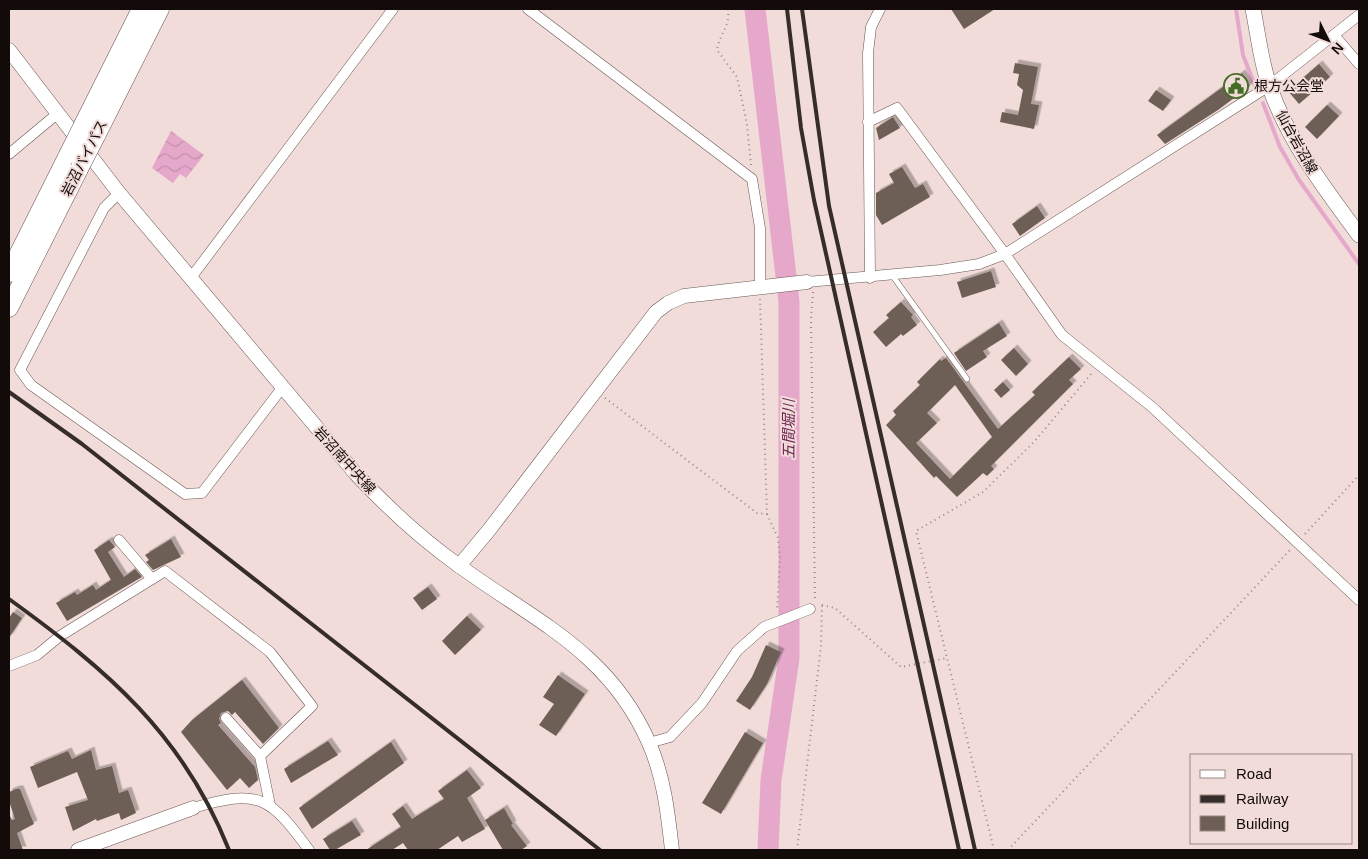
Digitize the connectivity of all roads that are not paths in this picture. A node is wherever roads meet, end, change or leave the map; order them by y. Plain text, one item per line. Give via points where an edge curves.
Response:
1 (141, 9) edge
2 (160, 9) edge
3 (392, 9) edge
4 (528, 9) edge
5 (880, 9) edge
6 (1253, 9) edge
7 (1359, 15) edge
8 (1334, 35) junction
9 (9, 50) edge
10 (1359, 64) edge
11 (1269, 86) junction
12 (57, 114) junction
13 (868, 122) junction
14 (9, 154) edge
15 (73, 162) junction
16 (119, 193) junction
17 (1359, 235) edge
18 (1005, 254) junction
19 (9, 273) edge
20 (892, 275) junction
21 (870, 278) junction
22 (190, 280) junction
23 (810, 282) joint
24 (760, 287) junction
25 (9, 308) edge
26 (967, 379) dead end
27 (282, 388) junction
28 (119, 540) dead end
29 (459, 566) junction
30 (152, 579) junction
31 (1359, 600) edge
32 (810, 608) dead end
33 (9, 666) edge
34 (226, 718) dead end
35 (650, 743) junction
36 (260, 756) junction
37 (270, 805) junction
38 (193, 808) joint
39 (78, 850) edge
40 (309, 850) edge
41 (672, 850) edge

1 - 15 highway, 岩沼バイパス, bridge via 84,122
2 - 15 highway, 岩沼バイパス, bridge via 96,136
3 - 22 street
4 - 24 street via 752,179 760,228
5 - 13 street via 871,27 868,53
6 - 11 main road, 仙台岩沼線
7 - 8 street
8 - 10 street
8 - 11 street
9 - 12 street, 岩沼南中央線
11 - 17 main road, 仙台岩沼線 via 1301,152
11 - 18 street
12 - 14 street
12 - 16 street, 岩沼南中央線
13 - 18 street via 897,108
13 - 21 street
15 - 19 highway, 岩沼バイパス
15 - 25 highway, 岩沼バイパス
16 - 22 street, 岩沼南中央線
16 - 27 street via 104,208 20,370 31,385 185,494 202,493
18 - 20 street via 980,264
18 - 31 street via 1052,325 1072,345 1152,407
20 - 21 street
20 - 26 lane
21 - 23 street
22 - 27 street, 岩沼南中央線
23 - 24 street
24 - 29 street via 684,296 656,312
27 - 29 street, 岩沼南中央線 via 386,506
28 - 30 street
29 - 35 street, 岩沼南中央線 via 584,652 619,690
30 - 33 street via 60,636 37,655
30 - 36 street via 165,571 270,652 312,706
32 - 35 street via 764,627 738,651 702,703 670,736
34 - 36 street
35 - 41 street, 岩沼南中央線 via 666,801
36 - 37 street
37 - 38 street via 254,798 232,798
37 - 40 street via 284,817
38 - 39 street

